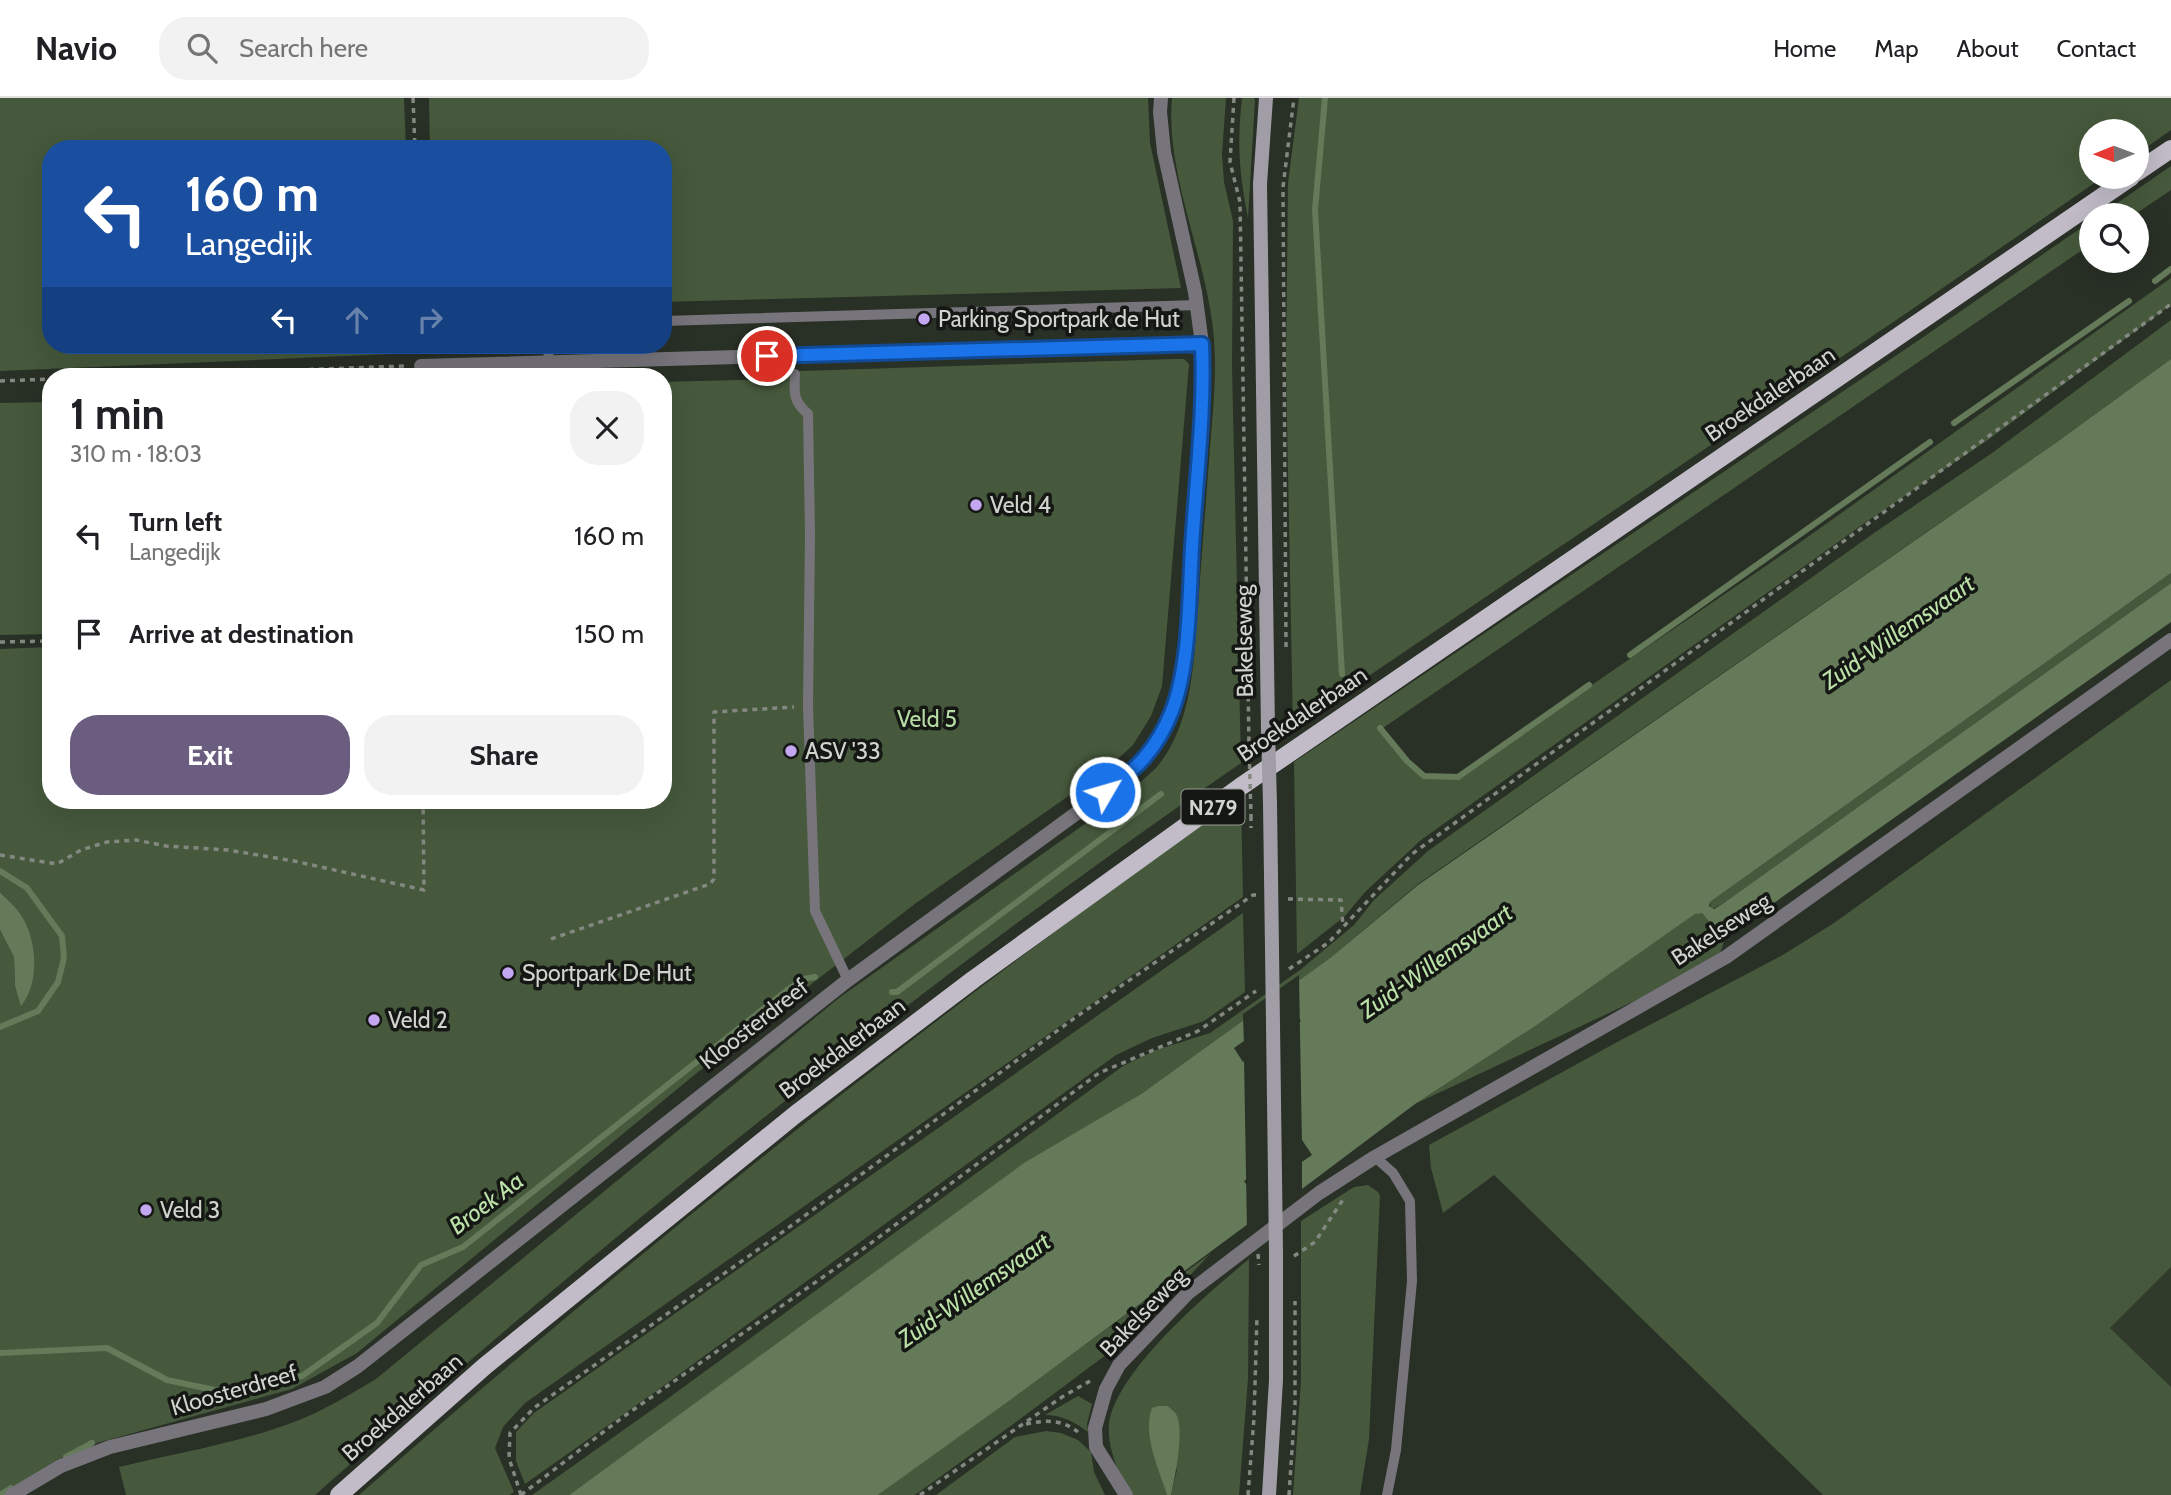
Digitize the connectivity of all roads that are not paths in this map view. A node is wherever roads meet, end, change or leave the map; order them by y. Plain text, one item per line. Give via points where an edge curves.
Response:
1 (1161, 98) edge
2 (1266, 98) edge
3 (2171, 149) edge
4 (2149, 165) edge
5 (2112, 189) edge
6 (1198, 305) junction
7 (672, 321) edge
8 (1202, 344) junction
9 (549, 354) edge
10 (549, 362) junction
11 (421, 366) road end
12 (795, 374) dead end
13 (2171, 640) edge
14 (848, 979) junction
15 (1375, 1157) junction
16 (12, 1495) edge
17 (339, 1495) edge
18 (1126, 1495) edge
19 (1269, 1495) edge
20 (1387, 1495) edge

1 - 6 street, Kloosterdreef via 1164,152
2 - 19 street, Bakelseweg, bridge via 1260,184 1276,1252 1276,1394
3 - 4 main road
5 - 17 main road, Broekdalerbaan / N279 via 1240,787 974,979 796,1114 485,1366
6 - 7 lane
6 - 8 street, Kloosterdreef
8 - 10 street
8 - 14 street, Kloosterdreef via 1184,667 1172,710 1153,749 1126,777
9 - 10 lane
10 - 11 street
12 - 14 lane via 798,405 808,414 808,706 815,911
13 - 15 street, Bakelseweg via 1726,957
14 - 16 street, Kloosterdreef via 358,1366 325,1387 266,1409 110,1447 61,1466
15 - 18 street, Bakelseweg via 1188,1293 1119,1365 1098,1414 1096,1447
15 - 20 lane via 1393,1173 1410,1201 1412,1281 1396,1450

